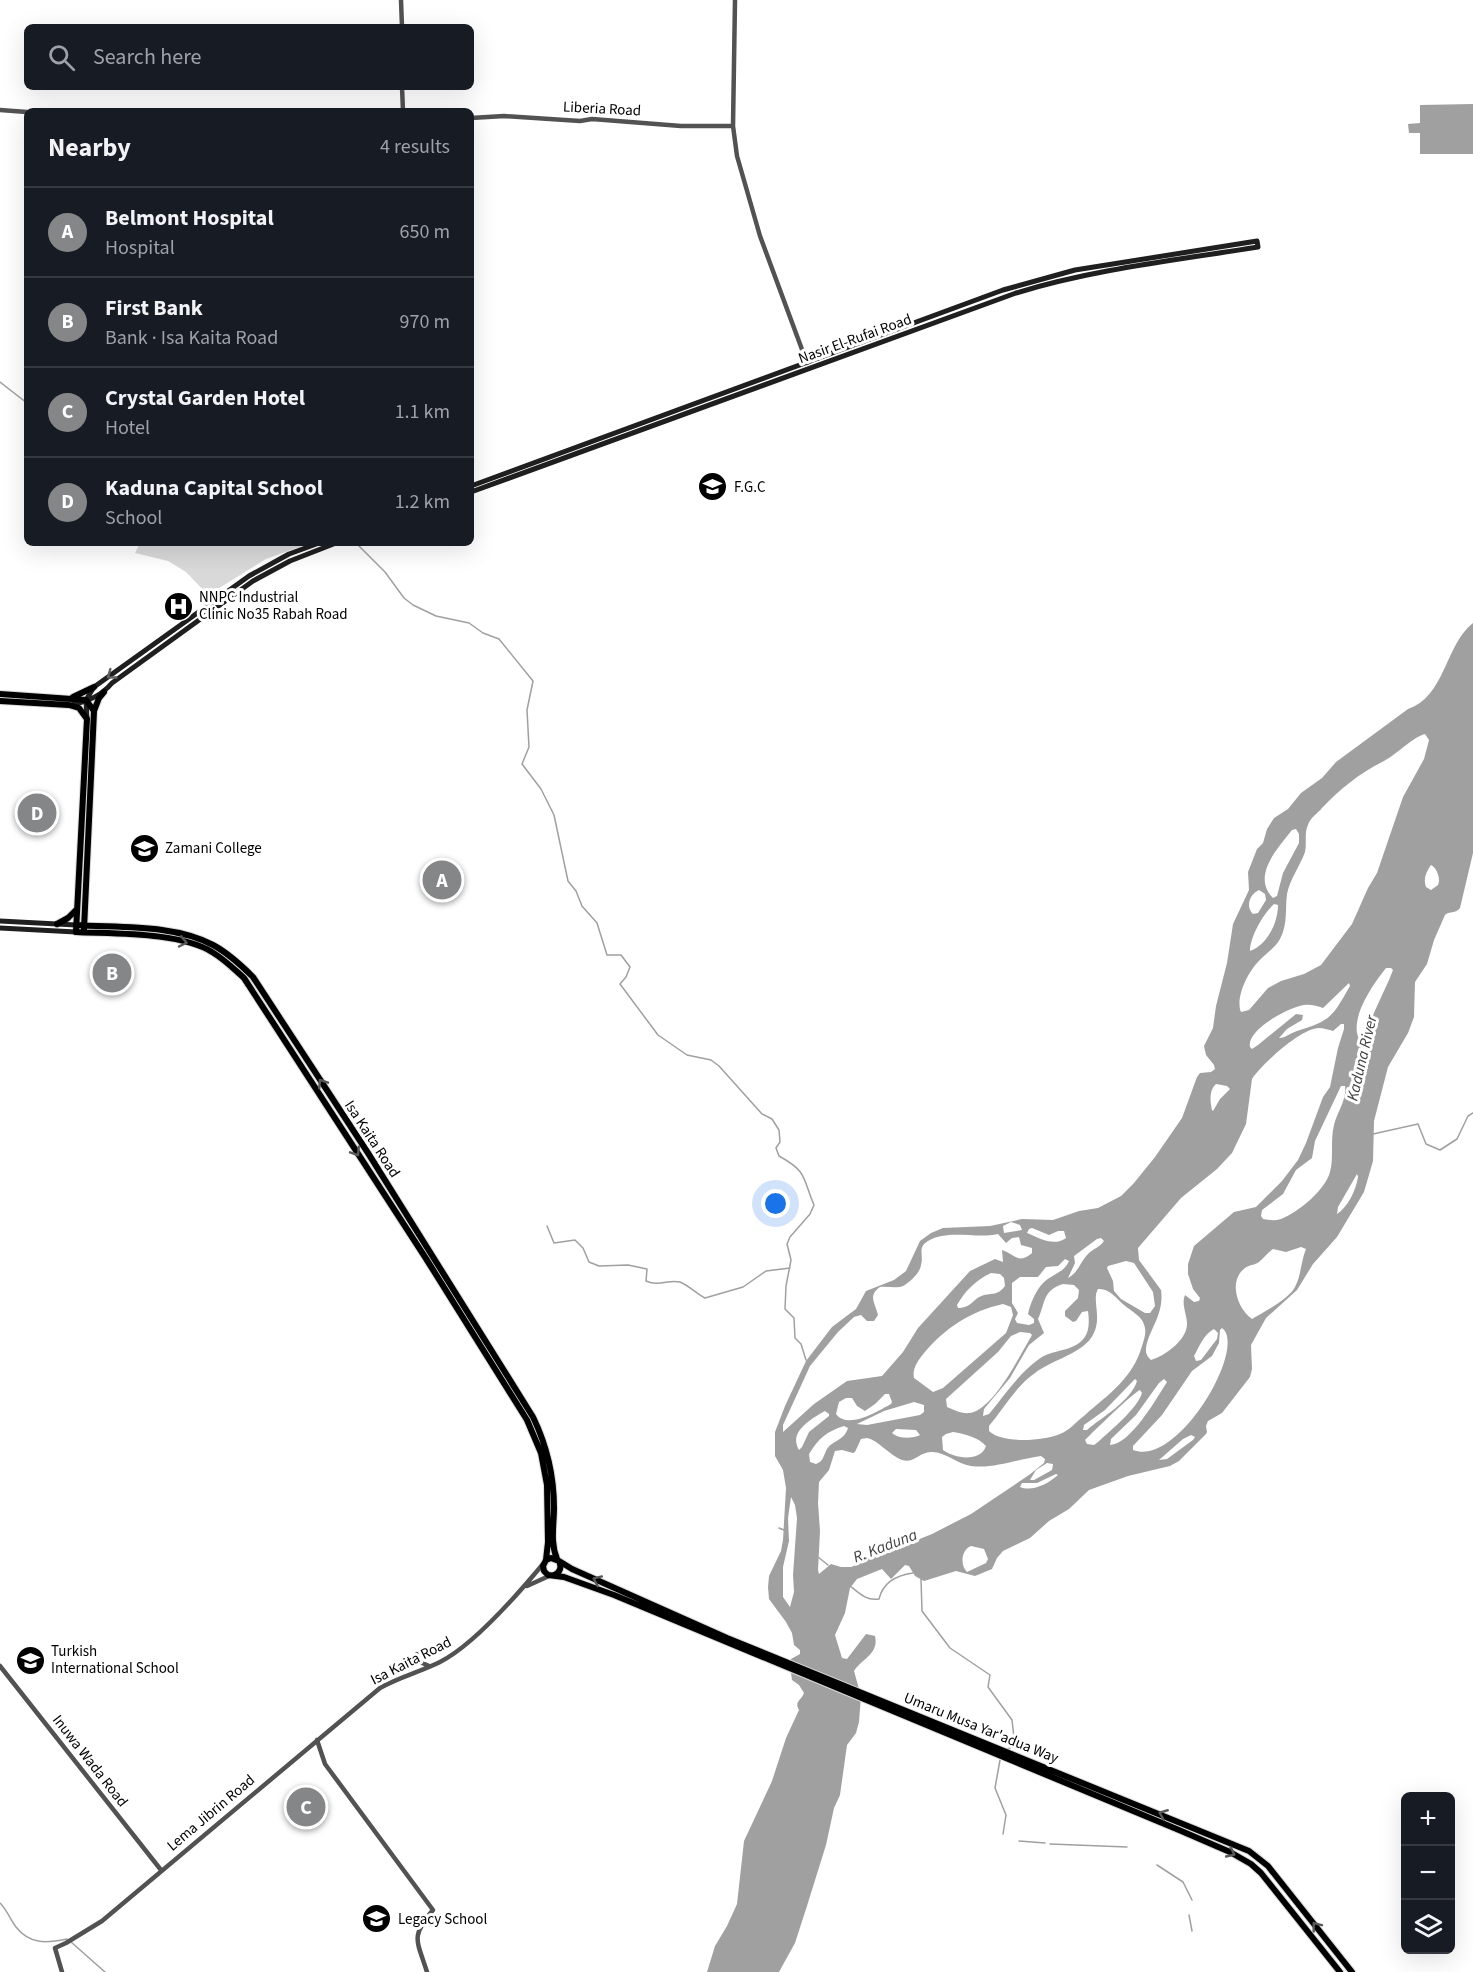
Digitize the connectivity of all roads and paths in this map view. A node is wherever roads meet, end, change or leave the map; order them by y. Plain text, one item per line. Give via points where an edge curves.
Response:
1 (401, 0) edge
2 (735, 0) edge
3 (402, 24) edge
4 (402, 90) edge
5 (403, 108) edge
6 (1, 110) edge
7 (24, 112) edge
8 (474, 118) edge
9 (733, 126) junction
10 (1258, 248) dead end
11 (1172, 258) junction
12 (937, 318) junction
13 (807, 363) junction
14 (726, 396) junction
15 (622, 434) junction
16 (474, 485) edge
17 (474, 491) edge
18 (312, 546) edge
19 (328, 546) edge
20 (94, 687) junction
21 (104, 692) junction
22 (0, 694) edge
23 (13, 698) junction
24 (86, 700) junction
25 (0, 701) edge
26 (70, 702) junction
27 (94, 711) junction
28 (87, 718) junction
29 (81, 909) junction
30 (0, 921) edge
31 (57, 924) junction
32 (95, 926) junction
33 (0, 928) edge
34 (80, 929) junction
35 (513, 1390) junction
36 (558, 1560) junction
37 (545, 1562) junction
38 (552, 1575) junction
39 (524, 1587) junction
40 (727, 1640) junction
41 (417, 1654) dead end
42 (0, 1666) edge
43 (429, 1666) junction
44 (359, 1704) joint
45 (887, 1706) junction
46 (317, 1740) junction
47 (161, 1870) junction
48 (62, 1972) edge
49 (427, 1972) edge
50 (1340, 1972) edge
51 (1352, 1972) edge

1 - 3 street
2 - 9 street
4 - 5 street
6 - 7 street
8 - 9 street, Liberia Road
9 - 13 street via 736,156 750,206
10 - 11 main road via 1257,241
11 - 12 main road, Nasir El-Rufai Road via 1058,280
11 - 12 main road, Nasir El-Rufai Road via 1093,267 1032,281
12 - 13 main road, Nasir El-Rufai Road
12 - 14 main road, Nasir El-Rufai Road
13 - 14 main road, Nasir El-Rufai Road
14 - 15 main road, Nasir El-Rufai Road
15 - 16 main road, Nasir El-Rufai Road
15 - 17 main road, Nasir El-Rufai Road
18 -> 20 main road via 249,576
19 - 21 main road via 253,581
20 - 24 main road
20 - 26 main road
21 - 24 main road
21 - 27 main road
22 - 23 main road
23 - 25 main road
23 - 26 main road
24 - 26 main road
24 - 27 main road
24 - 28 main road
26 - 28 main road
27 - 29 main road
28 - 29 main road
29 - 31 main road
29 - 32 main road
29 - 34 main road
30 - 31 main road, Isa Kaita Road
31 - 34 main road, Isa Kaita Road
32 - 34 main road, Isa Kaita Road
35 -> 32 main road, Isa Kaita Road via 368,1153 253,976 214,945 195,937
33 - 34 main road, Isa Kaita Road
34 -> 35 main road, Isa Kaita Road via 141,934 193,944 211,951 244,978
35 - 36 main road, Isa Kaita Road via 533,1417 548,1452 553,1485 553,1542
35 - 37 main road, Isa Kaita Road via 544,1467 548,1506
36 - 37 main road via 551,1558
36 - 38 main road via 560,1569
40 -> 36 main road, Umaru Musa Yar'adua Way
37 - 38 main road via 544,1571
37 - 39 street, Isa Kaita Road
38 - 39 street, Isa Kaita Road
38 - 40 main road, Umaru Musa Yar'adua Way
39 - 43 street, Isa Kaita Road via 457,1652
40 - 45 main road, Umaru Musa Yar'adua Way
41 - 43 street via 420,1662
42 - 47 street, Inuwa Wada Road
43 - 44 street, Isa Kaita Road via 394,1680
44 - 46 street, Lema Jibrin Road
45 -> 50 main road, Umaru Musa Yar'adua Way via 1241,1858 1261,1873
51 -> 45 main road, Umaru Musa Yar'adua Way via 1275,1874 1249,1851
46 - 47 street, Lema Jibrin Road
46 - 49 street via 325,1764 432,1910 419,1926 417,1938
47 - 48 street, Lema Jibrin Road via 102,1921 55,1948

